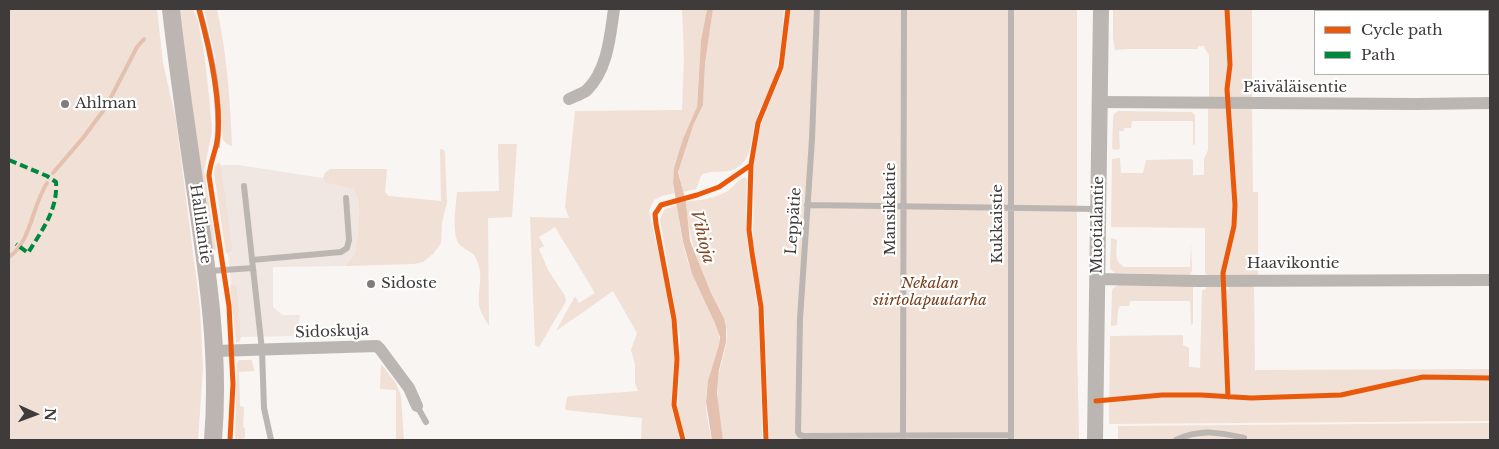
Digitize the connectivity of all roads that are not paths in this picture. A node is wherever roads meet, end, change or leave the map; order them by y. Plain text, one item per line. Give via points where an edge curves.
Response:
1 (171, 9) edge
2 (199, 9) edge
3 (614, 9) edge
4 (816, 9) edge
5 (904, 9) edge
6 (1011, 9) edge
7 (1101, 9) edge
8 (569, 99) dead end
9 (1100, 102) junction
10 (1490, 103) edge
11 (217, 146) dead end
12 (244, 186) dead end
13 (346, 198) dead end
14 (807, 205) junction
15 (903, 205) junction
16 (1011, 206) junction
17 (1098, 209) junction
18 (252, 264) junction
19 (208, 271) junction
20 (1097, 279) junction
21 (1490, 280) edge
22 (262, 350) junction
23 (215, 351) junction
24 (417, 406) joint
25 (426, 422) dead end
26 (903, 438) edge
27 (1011, 438) edge
28 (1244, 438) dead end
29 (213, 440) edge
30 (271, 440) edge
31 (1095, 440) edge
32 (1176, 440) edge

1 - 19 main road, Hallilantie
2 - 11 lane via 216,96
3 - 8 street via 601,71 586,91
4 - 14 lane, Leppätie
5 - 15 lane, Mansikkatie
6 - 16 lane, Kukkaistie
7 - 9 street, Muotialantie
9 - 10 street, Päiväläisentie
9 - 17 street, Muotialantie
12 - 18 lane
13 - 18 lane via 347,248 340,252
14 - 15 lane
14 - 26 lane, Leppätie via 800,318 798,432 800,435
15 - 16 lane
15 - 26 lane, Mansikkatie
16 - 17 lane
16 - 27 lane, Kukkaistie
17 - 20 street, Muotialantie
18 - 19 lane
18 - 22 lane
19 - 23 main road, Hallilantie
20 - 21 street, Haavikontie
20 - 31 street, Muotialantie
22 - 23 street, Sidoskuja
22 - 24 street, Sidoskuja via 376,346 409,388
22 - 30 lane via 264,408
23 - 29 main road, Hallilantie
24 - 25 lane
26 - 27 lane
28 - 32 lane via 1204,432

